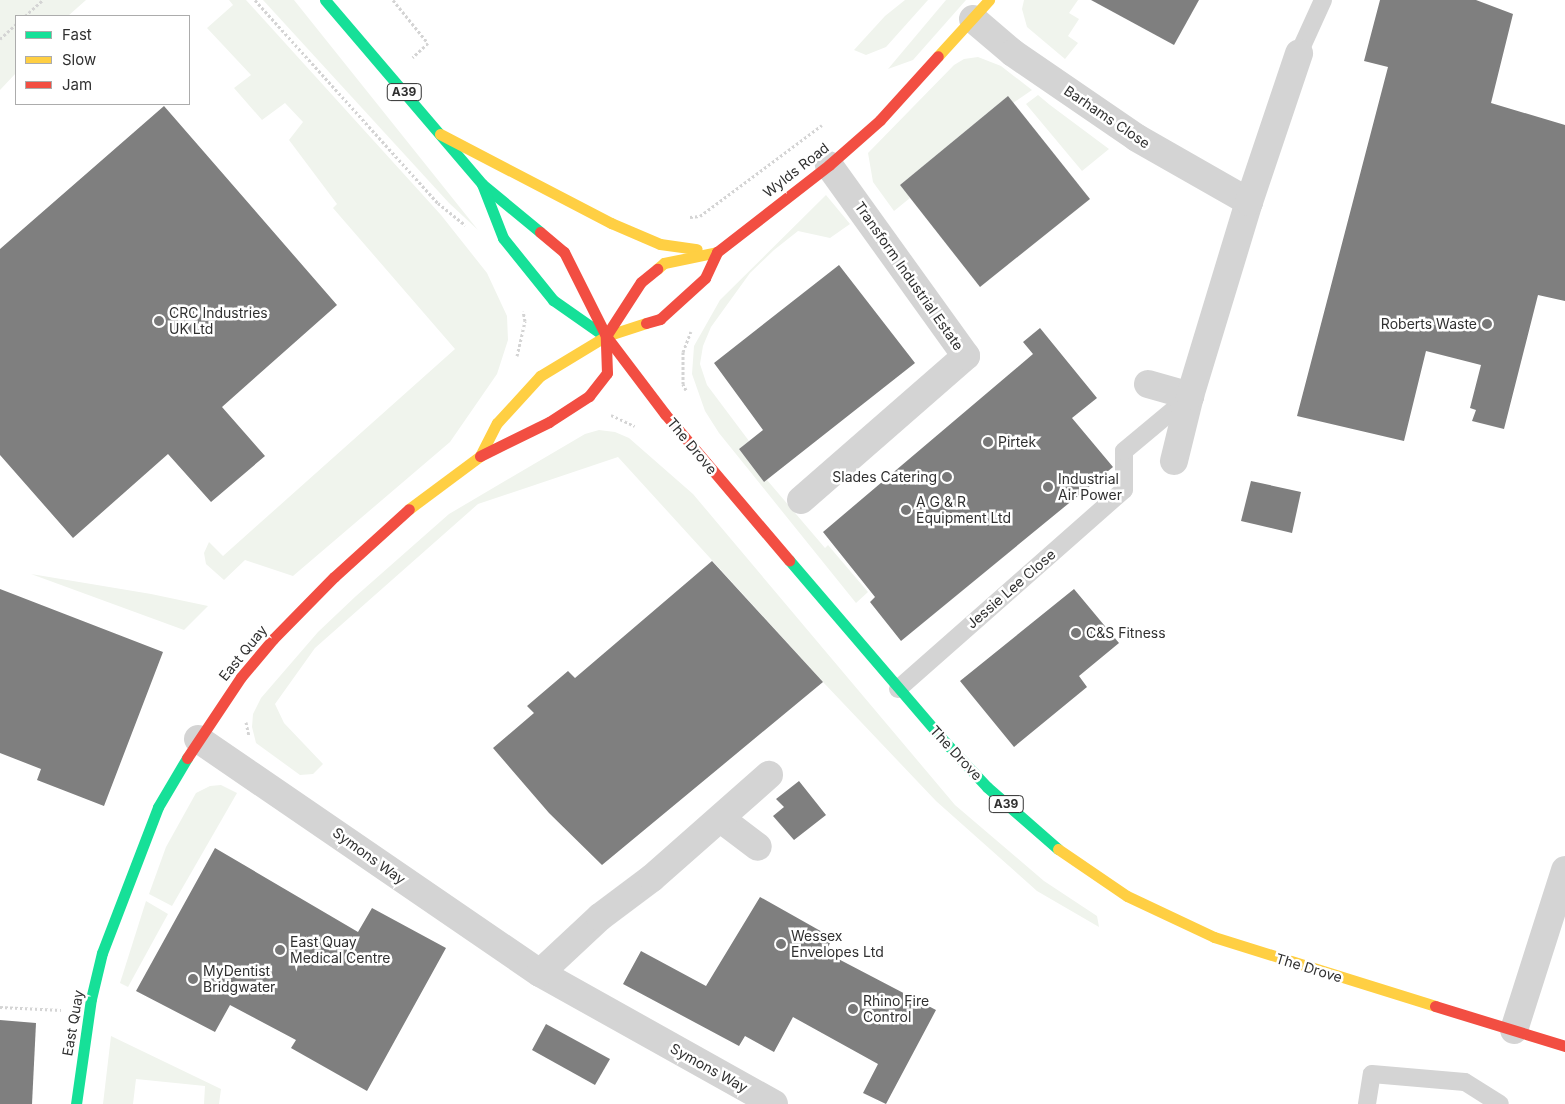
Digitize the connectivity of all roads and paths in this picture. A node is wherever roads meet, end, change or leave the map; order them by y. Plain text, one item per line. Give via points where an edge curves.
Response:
1 (43, 0) edge
2 (255, 0) edge
3 (325, 0) edge
4 (393, 0) edge
5 (1323, 0) edge
6 (981, 10) edge
7 (26, 15) edge
8 (15, 25) edge
9 (0, 39) edge
10 (1299, 53) joint
11 (412, 58) dead end
12 (822, 124) dead end
13 (440, 134) junction
14 (829, 164) junction
15 (482, 184) junction
16 (1249, 202) junction
17 (682, 219) dead end
18 (474, 231) dead end
19 (717, 252) junction
20 (522, 302) dead end
21 (693, 327) dead end
22 (606, 336) junction
23 (516, 360) dead end
24 (1148, 384) dead end
25 (1190, 396) junction
26 (690, 399) dead end
27 (480, 456) junction
28 (1174, 461) dead end
29 (801, 500) dead end
30 (898, 689) junction
31 (198, 739) junction
32 (769, 775) dead end
33 (721, 819) junction
34 (758, 847) dead end
35 (1565, 870) edge
36 (540, 973) junction
37 (0, 1007) edge
38 (89, 1014) junction
39 (1514, 1030) junction
40 (1565, 1046) edge
41 (76, 1104) edge
42 (774, 1104) edge
43 (1367, 1104) edge
44 (1500, 1104) edge

1 - 7 path
2 - 18 path via 438,203
3 - 13 street, A39
4 - 11 path via 428,43
5 - 10 lane
6 - 14 street, Wylds Road via 880,120
6 - 16 street, Barhams Close via 1013,53 1137,138
8 - 9 path
10 - 16 street
12 - 17 path via 700,216
13 - 15 street, A39
13 - 19 street via 611,223 660,244
14 - 19 street, Wylds Road
14 - 29 street, Transform Industrial Estate via 966,356
15 - 22 street, A39 via 564,252
15 - 22 street via 503,238 553,300
16 - 25 street
19 - 22 street, Wylds Road via 705,278 660,319
19 - 22 street via 664,263 641,282
20 - 23 path via 525,321
21 - 26 path via 683,352 683,384
22 - 27 street, East Quay via 540,376 497,423
22 - 27 street via 607,373 589,396 549,422
22 - 30 street, The Drove / A39 via 665,414
24 - 25 street
25 - 28 street
25 - 30 lane, Jessie Lee Close via 1124,451 1124,490
27 - 31 street, East Quay via 423,496 334,577 273,639
30 - 39 street, The Drove / A39 via 981,781 1018,816 1082,868 1127,896 1206,934 1249,949
31 - 36 street, Symons Way
31 - 38 street, East Quay via 158,807 126,884 102,953
32 - 33 street
33 - 34 street
33 - 36 street via 600,917
35 - 39 street
36 - 42 street, Symons Way
37 - 38 path
38 - 41 street, East Quay
39 - 40 street, The Drove / A39
43 - 44 lane via 1372,1074 1465,1082

